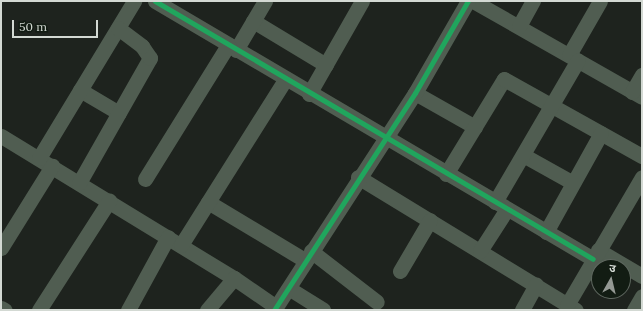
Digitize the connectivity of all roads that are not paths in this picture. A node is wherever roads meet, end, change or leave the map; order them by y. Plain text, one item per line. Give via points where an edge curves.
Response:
1 (134, 1) edge
2 (155, 1) edge
3 (266, 1) edge
4 (362, 1) edge
5 (468, 1) edge
6 (473, 1) edge
7 (533, 1) edge
8 (600, 1) edge
9 (253, 21) junction
10 (519, 26) junction
11 (118, 28) junction
12 (232, 48) junction
13 (574, 58) junction
14 (326, 65) junction
15 (642, 75) edge
16 (285, 80) junction
17 (80, 90) junction
18 (414, 93) junction
19 (309, 94) junction
20 (637, 94) edge
21 (553, 107) junction
22 (119, 113) junction
23 (475, 127) junction
24 (601, 133) junction
25 (387, 135) junction
26 (1, 136) edge
27 (524, 155) junction
28 (642, 156) edge
29 (38, 158) junction
30 (52, 166) junction
31 (446, 174) junction
32 (358, 177) junction
33 (642, 177) edge
34 (145, 179) dead end
35 (79, 182) junction
36 (573, 183) junction
37 (109, 201) junction
38 (208, 202) junction
39 (501, 206) junction
40 (430, 220) junction
41 (546, 232) junction
42 (175, 241) junction
43 (1, 248) edge
44 (480, 251) junction
45 (595, 254) junction
46 (308, 256) junction
47 (400, 271) dead end
48 (642, 276) edge
49 (234, 278) junction
50 (536, 285) junction
51 (290, 289) junction
52 (377, 302) dead end
53 (572, 307) edge
54 (1, 308) edge
55 (275, 309) edge
56 (5, 310) edge
57 (39, 310) edge
58 (128, 310) edge
59 (207, 310) edge
60 (323, 310) edge
61 (522, 310) edge

1 - 11 street
2 - 12 street
3 - 9 street
4 - 14 street
5 - 18 street
6 - 10 street
7 - 10 street
8 - 13 street
9 - 12 street
9 - 14 street
10 - 13 street
11 - 17 street
11 - 22 street via 150,55
12 - 16 street
12 - 34 street
13 - 20 street
13 - 21 street
14 - 19 street
15 - 20 street
16 - 19 street
16 - 38 street
17 - 22 street
17 - 29 street
18 - 23 street
18 - 25 street
19 - 25 street
21 - 23 street via 502,79
21 - 24 street
21 - 27 street
22 - 35 street
23 - 31 street
24 - 28 street
24 - 36 street
25 - 31 street
25 - 32 street
26 - 29 street
27 - 36 street
27 - 39 street
29 - 30 street
30 - 35 street
30 - 43 street
31 - 39 street
32 - 40 street
32 - 46 street
33 - 45 street
35 - 37 street
36 - 41 street
37 - 42 street
37 - 57 street
38 - 42 street
38 - 46 street
39 - 41 street
39 - 44 street
40 - 44 street
40 - 47 street
41 - 45 street
42 - 49 street
42 - 58 street
44 - 50 street
45 - 48 street
45 - 53 street
46 - 51 street
46 - 52 street
49 - 55 street
49 - 59 street
50 - 53 street
50 - 61 street
51 - 55 street
51 - 60 street
54 - 56 street

